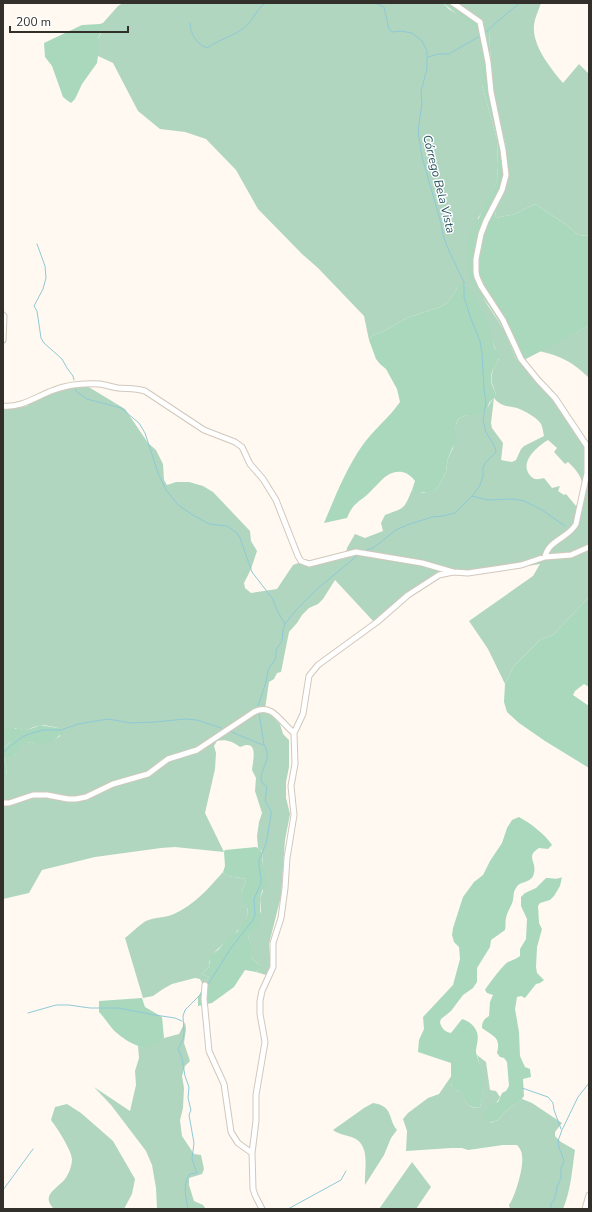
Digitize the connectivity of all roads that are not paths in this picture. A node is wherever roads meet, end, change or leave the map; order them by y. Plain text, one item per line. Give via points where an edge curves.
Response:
1 (453, 3) edge
2 (3, 315) edge
3 (3, 340) edge
4 (3, 406) edge
5 (588, 447) edge
6 (589, 546) edge
7 (545, 557) junction
8 (453, 572) junction
9 (294, 732) junction
10 (3, 803) edge
11 (205, 985) dead end
12 (252, 1153) junction
13 (589, 1195) edge
14 (262, 1209) edge
15 (585, 1209) edge

1 - 5 street via 480,22 505,168 502,190 481,234 476,259 477,277 503,320 521,359 560,405
2 - 3 street
4 - 8 street via 22,405 41,395 74,384 134,388 204,430 242,447 250,464 276,500 303,563 317,563 356,552 422,563
5 - 7 street via 588,473 576,524 566,536 550,545
6 - 7 street via 572,555
7 - 8 street via 521,565 468,573
8 - 9 street via 439,575 408,595 381,619 314,668 308,681 302,714
9 - 10 street via 275,714 262,709 197,750 168,759 148,774 113,784 86,797 68,799 33,795
9 - 12 street via 295,764 291,786 294,814 286,858 281,918 273,943 273,967 260,1001 265,1042 256,1095
11 - 12 street via 209,1052 224,1084 231,1132 238,1143
12 - 14 street via 253,1189
13 - 15 street

